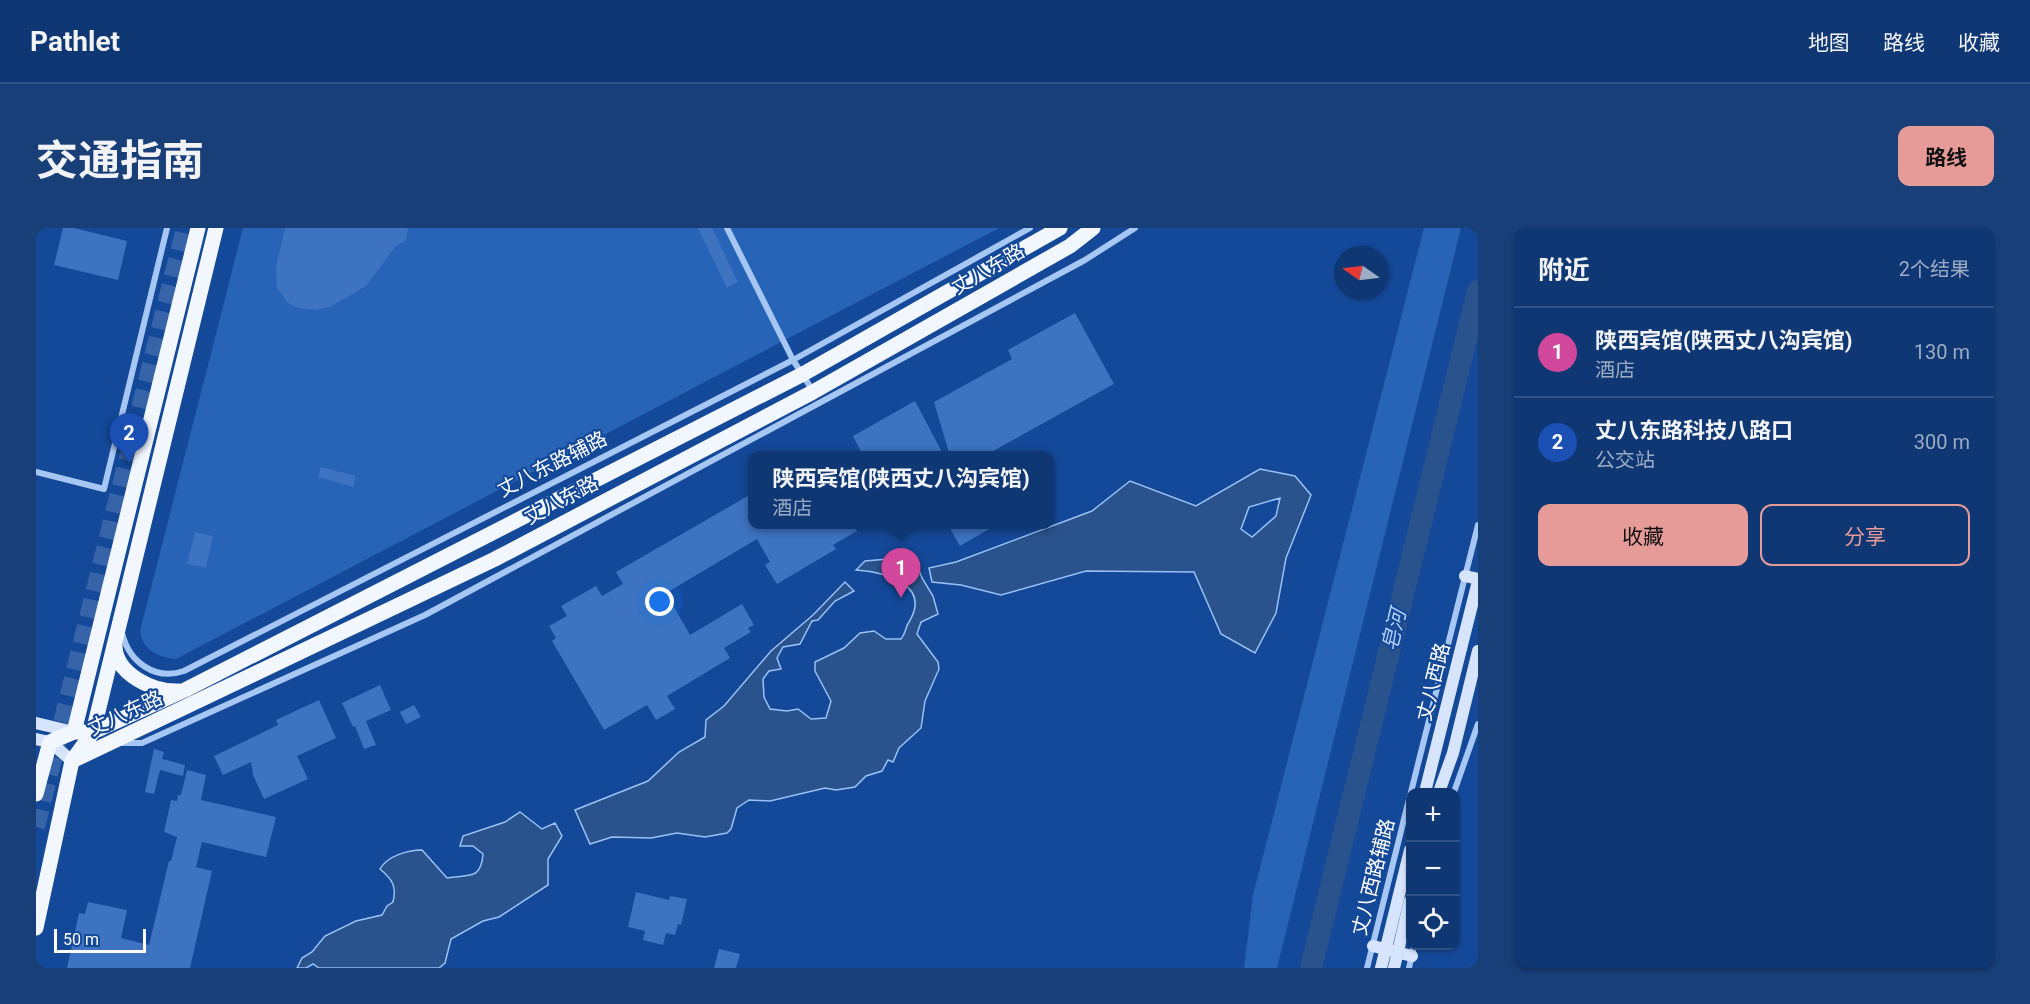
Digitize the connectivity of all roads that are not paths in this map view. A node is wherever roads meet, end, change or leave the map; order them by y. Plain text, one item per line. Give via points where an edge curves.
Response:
1 (168, 228) edge
2 (198, 228) edge
3 (216, 228) edge
4 (727, 228) edge
5 (1030, 228) edge
6 (1060, 228) edge
7 (1093, 228) edge
8 (1135, 228) edge
9 (793, 360) junction
10 (803, 374) junction
11 (813, 392) junction
12 (36, 472) edge
13 (1478, 525) edge
14 (1473, 585) edge
15 (124, 605) junction
16 (115, 644) junction
17 (1478, 651) edge
18 (185, 690) junction
19 (36, 723) edge
20 (1478, 724) edge
21 (74, 732) junction
22 (93, 732) junction
23 (43, 740) edge
24 (109, 744) junction
25 (72, 761) junction
26 (1413, 788) edge
27 (1426, 788) edge
28 (1440, 788) edge
29 (1456, 788) edge
30 (36, 794) edge
31 (1406, 814) edge
32 (1406, 872) edge
33 (1406, 912) edge
34 (36, 928) edge
35 (1373, 945) junction
36 (1392, 950) junction
37 (1411, 956) edge
38 (1367, 968) edge
39 (1381, 968) edge
40 (1394, 968) edge

1 - 12 street via 104,489
2 - 21 main road
3 - 15 main road
4 - 9 street
5 - 9 street, 丈八东路辅路
6 - 10 main road, 丈八东路
7 - 11 main road, 丈八东路 via 1070,246
8 - 24 street via 1075,265 425,615 141,743
9 - 10 street
9 - 15 street, 丈八东路辅路 via 183,671 151,671 132,656 122,636
10 - 11 street
10 - 18 main road, 丈八东路
11 - 24 main road, 丈八东路 via 434,591
13 - 14 street, 丈八西路辅路
14 - 26 street, 丈八西路辅路
14 - 27 main road, 丈八西路
15 - 16 main road
16 - 18 main road via 119,662 141,681 160,689
16 - 22 main road
17 - 28 main road, 丈八西路
18 - 22 main road, 丈八东路
19 - 21 main road, 丈八东路
20 - 29 street
21 - 22 main road, 丈八东路
21 - 23 main road
22 - 25 main road
23 - 25 main road
23 - 30 main road
24 - 25 main road, 丈八东路
25 - 34 main road
31 - 35 street, 丈八西路辅路
32 - 36 main road
33 - 36 main road
35 - 36 main road
35 - 38 street, 丈八西路辅路
36 - 37 main road
36 - 39 main road
36 - 40 main road

